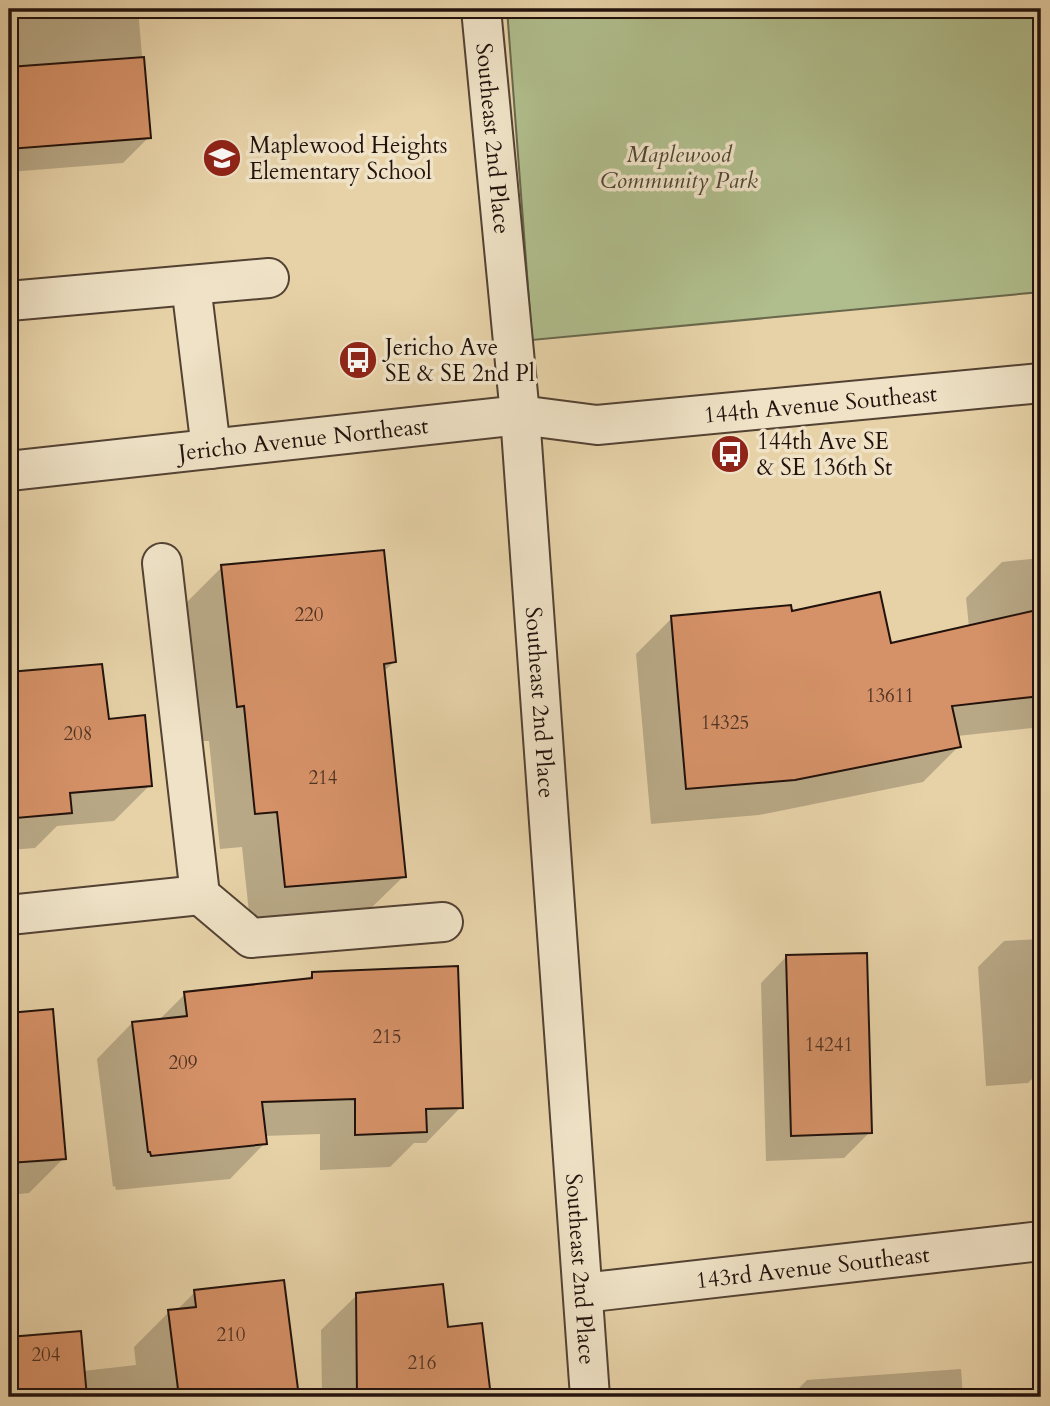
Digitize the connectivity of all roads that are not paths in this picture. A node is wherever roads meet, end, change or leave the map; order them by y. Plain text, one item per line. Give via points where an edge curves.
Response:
1 (481, 9) edge
2 (270, 278) dead end
3 (191, 285) junction
4 (9, 301) edge
5 (1041, 383) edge
6 (520, 415) junction
7 (597, 425) joint
8 (211, 449) junction
9 (9, 471) edge
10 (162, 563) dead end
11 (200, 895) junction
12 (9, 915) edge
13 (443, 922) dead end
14 (1041, 1241) edge
15 (583, 1293) junction
16 (590, 1397) edge

1 - 6 street, Southeast 2nd Place
2 - 3 street
3 - 4 street
3 - 8 street
5 - 7 street, 144th Avenue Southeast
6 - 7 street, Jericho Avenue Northeast
6 - 8 street, Jericho Avenue Northeast
6 - 15 street, Southeast 2nd Place
8 - 9 street, Jericho Avenue Northeast
10 - 11 street
11 - 12 street
11 - 13 street via 251,938
14 - 15 street, 143rd Avenue Southeast
15 - 16 street, Southeast 2nd Place

